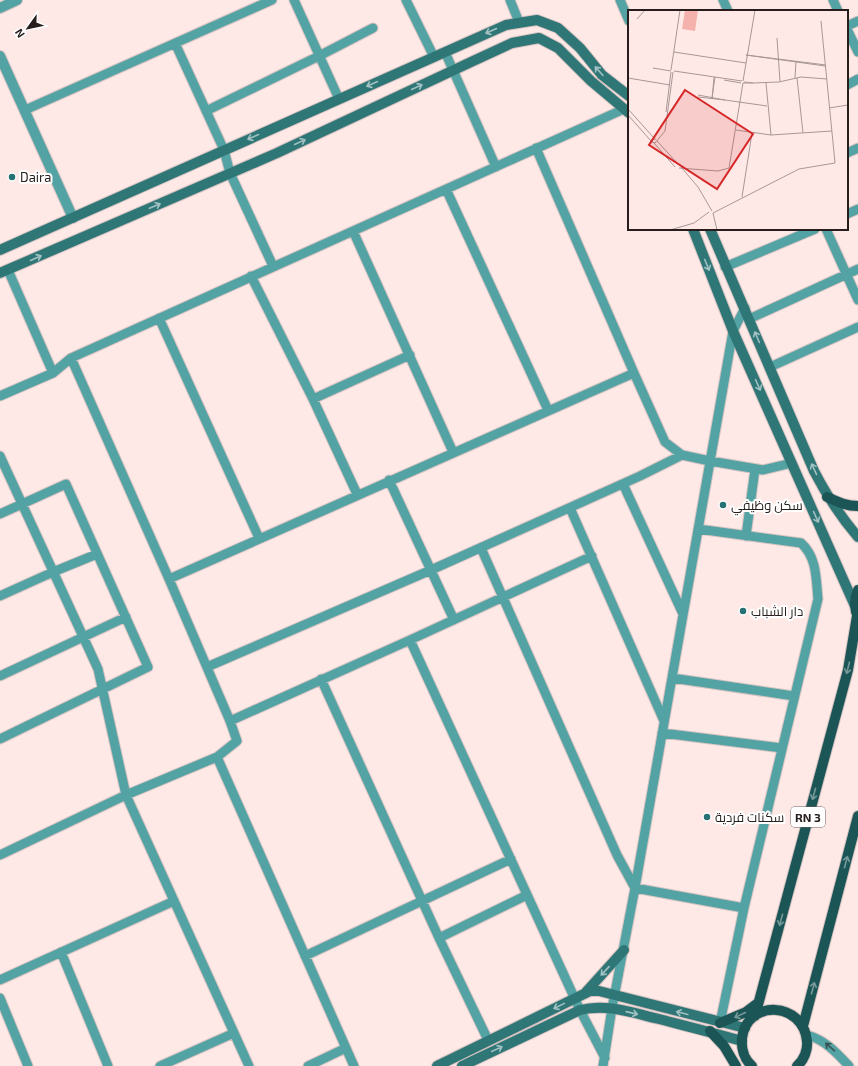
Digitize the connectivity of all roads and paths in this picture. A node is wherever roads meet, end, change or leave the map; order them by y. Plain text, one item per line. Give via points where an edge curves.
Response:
1 (17, 0) edge
2 (272, 0) edge
3 (294, 0) edge
4 (406, 0) edge
5 (510, 0) edge
6 (620, 0) edge
7 (723, 0) edge
8 (833, 0) edge
9 (253, 4) edge
10 (0, 8) edge
11 (728, 10) edge
12 (838, 10) edge
13 (628, 19) edge
14 (858, 21) edge
15 (519, 22) junction
16 (848, 26) edge
17 (373, 28) dead end
18 (848, 31) edge
19 (175, 43) junction
20 (445, 52) junction
21 (858, 52) edge
22 (0, 56) edge
23 (319, 56) junction
24 (434, 57) junction
25 (453, 70) junction
26 (858, 79) edge
27 (848, 84) edge
28 (628, 95) edge
29 (339, 99) junction
30 (25, 110) junction
31 (206, 111) junction
32 (627, 111) edge
33 (536, 148) junction
34 (858, 148) edge
35 (224, 150) junction
36 (848, 153) edge
37 (496, 167) junction
38 (230, 173) junction
39 (446, 189) junction
40 (858, 209) edge
41 (848, 214) edge
42 (73, 218) junction
43 (693, 230) edge
44 (710, 230) edge
45 (812, 230) edge
46 (826, 230) edge
47 (353, 231) junction
48 (0, 250) edge
49 (273, 266) junction
50 (725, 267) junction
51 (858, 269) edge
52 (4, 272) edge
53 (846, 275) junction
54 (252, 276) junction
55 (858, 300) edge
56 (745, 308) junction
57 (159, 318) junction
58 (749, 319) junction
59 (858, 327) edge
60 (733, 331) junction
61 (410, 355) junction
62 (71, 358) junction
63 (770, 367) junction
64 (53, 373) junction
65 (634, 373) junction
66 (0, 396) edge
67 (313, 399) junction
68 (548, 410) junction
69 (454, 452) junction
70 (682, 455) junction
71 (0, 456) edge
72 (710, 461) junction
73 (792, 463) junction
74 (755, 468) junction
75 (389, 480) junction
76 (623, 484) junction
77 (357, 494) junction
78 (827, 497) junction
79 (22, 503) junction
80 (858, 506) edge
81 (570, 508) junction
82 (0, 514) edge
83 (698, 529) junction
84 (746, 536) junction
85 (858, 537) edge
86 (259, 538) junction
87 (481, 548) junction
88 (97, 554) junction
89 (592, 556) junction
90 (431, 570) junction
91 (53, 572) junction
92 (169, 579) junction
93 (858, 590) edge
94 (0, 596) edge
95 (503, 597) junction
96 (857, 613) edge
97 (683, 614) junction
98 (126, 617) junction
99 (454, 620) junction
100 (83, 637) junction
101 (410, 640) junction
102 (207, 667) junction
103 (0, 676) edge
104 (672, 678) junction
105 (321, 679) junction
106 (103, 690) junction
107 (794, 696) junction
108 (230, 721) junction
109 (664, 721) junction
110 (662, 733) junction
111 (0, 739) edge
112 (782, 748) junction
113 (217, 757) junction
114 (126, 795) junction
115 (858, 816) edge
116 (0, 855) edge
117 (511, 859) junction
118 (635, 888) junction
119 (527, 895) junction
120 (422, 900) junction
121 (174, 901) junction
122 (744, 908) junction
123 (439, 938) junction
124 (624, 950) junction
125 (61, 952) junction
126 (305, 956) junction
127 (0, 980) edge
128 (586, 992) junction
129 (615, 996) junction
130 (0, 998) edge
131 (575, 998) junction
132 (758, 1003) junction
133 (612, 1008) junction
134 (580, 1010) junction
135 (755, 1016) junction
136 (720, 1023) junction
137 (745, 1028) junction
138 (805, 1030) junction
139 (710, 1031) junction
140 (234, 1033) junction
141 (488, 1040) junction
142 (742, 1041) junction
143 (346, 1048) junction
144 (744, 1056) junction
145 (604, 1062) edge
146 (801, 1065) edge
147 (28, 1066) edge
148 (108, 1066) edge
149 (160, 1066) edge
150 (249, 1066) edge
151 (308, 1066) edge
152 (354, 1066) edge
153 (437, 1066) edge
154 (462, 1066) edge
155 (736, 1066) edge
156 (742, 1066) edge
157 (752, 1066) edge
158 (849, 1066) edge

1 - 10 street
2 - 9 street
3 - 23 street
4 - 24 street
5 - 15 street
6 - 13 street
7 - 11 street
8 - 12 street
9 - 19 street
14 - 16 street
15 -> 20 main road via 506,25
28 -> 15 main road via 602,75 580,48 558,28 537,20
17 - 23 street
18 - 21 street
19 - 30 street
19 - 31 street
20 - 24 main road
20 - 25 street
22 - 30 street
23 - 29 street
23 - 31 street
24 -> 29 main road
25 - 32 main road via 512,44 539,38 558,48 591,81
25 - 37 street
38 -> 25 main road
26 - 27 street
29 -> 35 main road
30 - 42 street
31 - 35 street
32 - 33 street
33 - 37 street
33 - 65 street
34 - 36 street
35 - 38 street
35 - 42 main road
37 - 39 street
38 - 49 street
52 -> 38 main road
39 - 47 street
39 - 68 street
40 - 41 street
42 - 48 main road
43 -> 60 main road
44 - 50 main road
45 - 50 street
46 - 53 street
47 - 49 street
47 - 61 street
49 - 54 street
50 - 56 main road
51 - 53 street
52 - 64 street
53 - 55 street
53 - 58 street
54 - 57 street
54 - 67 street
56 - 58 main road
56 - 60 street
57 - 62 street
57 - 86 street
63 -> 58 main road
59 - 63 street
60 - 72 street
60 -> 73 main road
61 - 67 street
61 - 69 street
62 - 64 street
62 - 92 street
78 -> 63 main road
64 - 66 street
65 - 68 street
65 - 70 street via 665,442
67 - 77 street
68 - 69 street
69 - 75 street
70 - 72 street
70 - 76 street
71 - 79 street
72 - 74 street
72 - 83 street
73 - 74 street via 763,470
73 -> 96 main road
74 - 84 street
75 - 77 street
75 - 90 street
76 - 81 street
76 - 97 street
77 - 86 street
78 - 80 main road via 838,503
78 - 85 main road
79 - 82 street
79 - 88 street via 66,484
79 - 91 street
81 - 87 street
81 - 89 street
83 - 84 street
83 - 97 street
84 - 107 street via 801,543 808,549 815,566 818,599
86 - 92 street
87 - 90 street
87 - 95 street
88 - 91 street
88 - 98 street
89 - 95 street
89 - 109 street
90 - 99 street
90 - 102 street
91 - 94 street
91 - 100 street
92 - 102 street
93 - 96 main road
95 - 99 street
95 - 118 street via 617,856
96 -> 132 main road, RN 3 via 848,670
97 - 104 street
98 - 100 street
98 - 106 street via 148,667
99 - 101 street
100 - 103 street
100 - 106 street via 98,669
101 - 105 street
101 - 117 street
102 - 108 street
104 - 107 street
104 - 109 street
105 - 108 street
105 - 120 street
106 - 111 street
106 - 114 street
107 - 112 street
108 - 113 street via 237,741
109 - 110 street
110 - 112 street
110 - 118 street
112 - 122 street
113 - 114 street
113 - 126 street
114 - 116 street
114 - 121 street
138 -> 115 main road
117 - 119 street
117 - 120 street
118 - 122 street
118 - 124 street
119 - 123 street
119 - 131 street
120 - 123 street
120 - 126 street
121 - 125 street
121 - 140 street
122 - 136 street
123 - 141 street
124 -> 128 main road
124 - 129 street
125 - 127 street
125 - 148 street
126 - 143 street
128 - 129 main road via 594,990
128 - 131 main road
129 - 133 street
136 -> 129 main road
130 - 147 street
131 - 134 street
131 -> 141 main road
132 - 135 main road, RN 3
132 -> 136 main road via 746,1012
133 - 134 main road via 595,1007
133 -> 139 main road
133 - 145 street
134 - 145 street
154 -> 134 main road
135 - 137 main road
135 - 138 main road via 776,1009 796,1017
136 - 137 main road
137 - 142 main road
138 - 146 main road via 808,1044
158 -> 138 street via 827,1044
139 - 142 main road
139 - 155 main road via 724,1046
140 - 149 street
140 - 150 street
141 - 153 main road
142 - 144 main road
143 - 151 street
143 - 152 street
144 - 156 main road
144 - 157 main road

